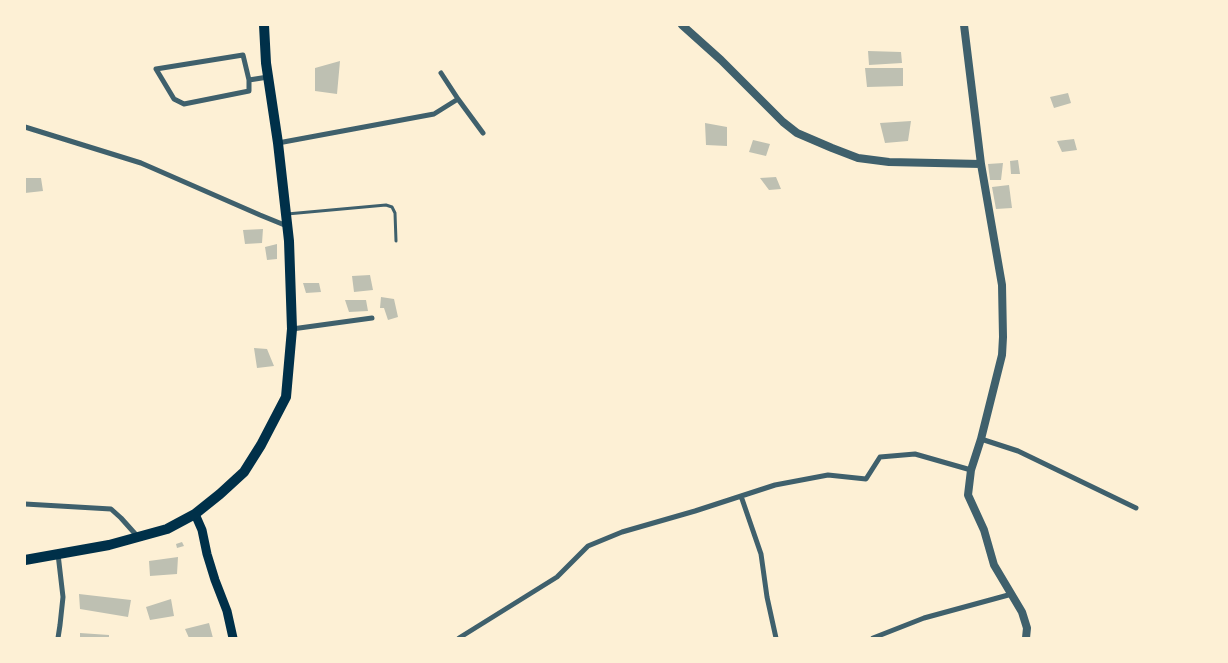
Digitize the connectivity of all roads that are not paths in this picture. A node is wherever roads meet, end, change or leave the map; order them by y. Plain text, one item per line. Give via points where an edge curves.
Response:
1 (264, 25) edge
2 (682, 25) edge
3 (964, 25) edge
4 (441, 73) dead end
5 (268, 77) junction
6 (249, 80) junction
7 (458, 98) junction
8 (25, 127) edge
9 (483, 133) dead end
10 (278, 143) junction
11 (981, 164) junction
12 (286, 214) junction
13 (287, 226) junction
14 (396, 240) dead end
15 (372, 318) dead end
16 (292, 329) junction
17 (981, 439) junction
18 (971, 470) junction
19 (741, 496) junction
20 (25, 504) edge
21 (1136, 508) dead end
22 (195, 514) junction
23 (138, 537) junction
24 (58, 554) junction
25 (25, 560) edge
26 (1012, 594) junction
27 (58, 638) edge
28 (233, 638) edge
29 (459, 638) edge
30 (776, 638) edge
31 (873, 638) edge
32 (1026, 638) edge

1 - 5 main road
2 - 11 street via 782,122 806,137 858,158
3 - 11 street
4 - 7 street
5 - 6 street
5 - 10 main road
6 - 6 street via 249,91 184,104 174,99 156,68 243,55
7 - 9 street
7 - 10 street via 434,114
8 - 13 street via 140,164
10 - 12 main road
11 - 17 street via 1002,285 1003,337 1002,355
12 - 13 main road
12 - 14 lane via 386,205 395,213
13 - 16 main road
15 - 16 street
16 - 22 main road via 286,397 261,445 244,472
17 - 18 street
17 - 21 street via 1018,450
18 - 19 street via 915,454 880,457 866,479 828,475 775,485
18 - 26 street via 968,495 984,530 994,566
19 - 29 street via 622,532 588,546 557,577
19 - 30 street via 761,554
20 - 23 street via 111,509
22 - 23 main road via 167,529
22 - 28 main road
23 - 24 main road
24 - 25 main road
24 - 27 street via 63,597
26 - 31 street via 924,618
26 - 32 street via 1022,612

